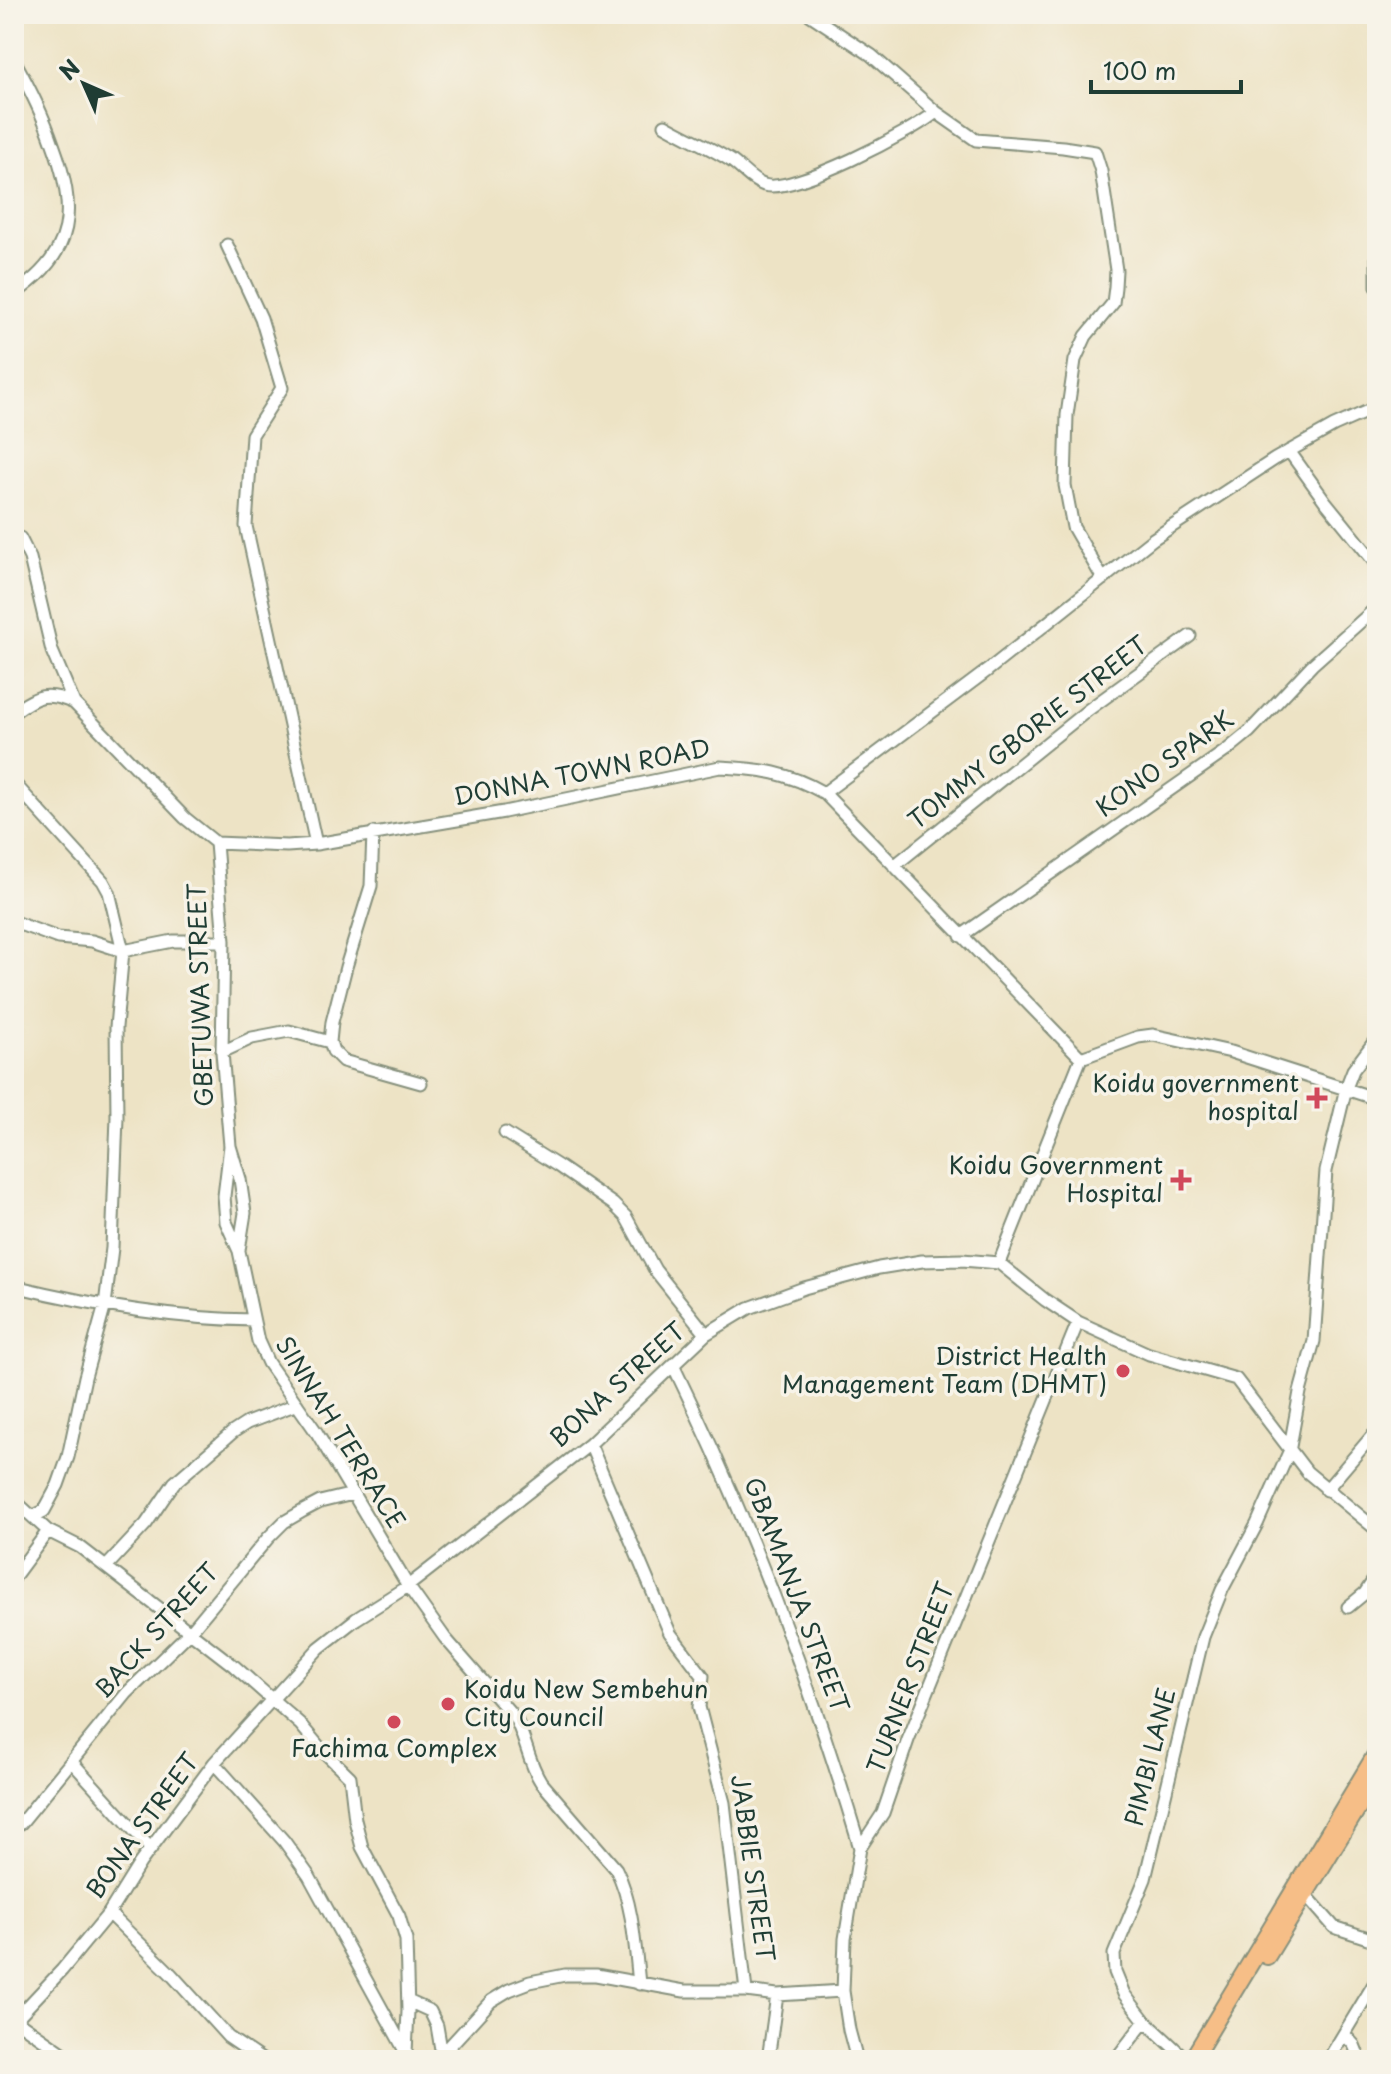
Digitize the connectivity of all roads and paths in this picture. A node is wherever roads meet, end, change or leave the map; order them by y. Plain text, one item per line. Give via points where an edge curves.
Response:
1 (809, 14) edge
2 (14, 60) edge
3 (936, 112) junction
4 (665, 125) dead end
5 (1377, 192) edge
6 (227, 245) dead end
7 (1377, 287) edge
8 (14, 294) edge
9 (1377, 407) edge
10 (1289, 451) junction
11 (20, 538) dead end
12 (1377, 565) edge
13 (1103, 579) junction
14 (1377, 607) edge
15 (1190, 636) dead end
16 (74, 703) junction
17 (14, 712) edge
18 (14, 783) edge
19 (824, 793) junction
20 (373, 833) junction
21 (216, 843) junction
22 (316, 844) junction
23 (894, 866) junction
24 (14, 922) edge
25 (961, 936) junction
26 (224, 941) junction
27 (123, 951) junction
28 (1377, 1038) edge
29 (330, 1042) junction
30 (222, 1052) junction
31 (1081, 1058) junction
32 (421, 1083) dead end
33 (1346, 1088) junction
34 (1377, 1099) edge
35 (505, 1133) dead end
36 (230, 1146) junction
37 (239, 1251) junction
38 (999, 1263) junction
39 (14, 1286) edge
40 (105, 1305) junction
41 (253, 1320) junction
42 (1078, 1322) junction
43 (706, 1334) junction
44 (673, 1365) junction
45 (297, 1404) junction
46 (1372, 1436) dead end
47 (590, 1444) junction
48 (1289, 1452) junction
49 (1326, 1490) junction
50 (353, 1494) junction
51 (14, 1500) edge
52 (34, 1516) junction
53 (1377, 1530) edge
54 (48, 1531) junction
55 (106, 1567) junction
56 (1377, 1575) edge
57 (14, 1577) edge
58 (408, 1586) junction
59 (1348, 1607) dead end
60 (190, 1632) junction
61 (271, 1699) junction
62 (1377, 1753) edge
63 (72, 1762) junction
64 (214, 1763) junction
65 (1377, 1776) edge
66 (1346, 1816) junction
67 (14, 1826) edge
68 (860, 1848) junction
69 (151, 1849) junction
70 (1298, 1894) junction
71 (109, 1913) junction
72 (1377, 1941) edge
73 (1377, 1979) edge
74 (639, 1984) junction
75 (746, 1991) junction
76 (843, 1991) junction
77 (777, 1995) junction
78 (408, 2001) junction
79 (14, 2020) edge
80 (1145, 2021) junction
81 (1344, 2034) junction
82 (408, 2056) edge
83 (441, 2058) edge
84 (73, 2060) edge
85 (262, 2060) edge
86 (768, 2060) edge
87 (857, 2060) edge
88 (1115, 2060) edge
89 (1189, 2060) edge
90 (1205, 2060) edge
91 (1328, 2060) edge
92 (1360, 2060) edge

1 - 3 street via 871,55
2 - 8 street via 47,126 66,179 69,210 56,253
3 - 4 street via 847,162 781,186 765,186 732,161
3 - 13 street via 976,140 1095,152 1115,287 1113,303 1086,336 1075,360 1065,485 1073,527
5 - 7 street
6 - 22 street via 261,318 282,388 252,435 246,526
9 - 10 street
10 - 12 street
10 - 13 street via 1153,539
11 - 16 street via 30,558 52,651
13 - 19 street
14 - 25 street, KONO SPARK via 1227,750
15 - 23 street, TOMMY GBORIE STREET via 1088,710
16 - 17 street via 42,696
16 - 21 street
18 - 27 street via 103,881
19 - 20 street, DONNA TOWN ROAD via 798,778 720,767
19 - 23 street, DONNA TOWN ROAD
20 - 22 street, DONNA TOWN ROAD
20 - 29 street via 371,886
21 - 22 street, DONNA TOWN ROAD
21 - 26 street, GBETUWA STREET
23 - 25 street, DONNA TOWN ROAD
24 - 27 street via 58,938
25 - 31 street, DONNA TOWN ROAD
26 - 27 street via 173,941
26 - 30 street, GBETUWA STREET
27 - 40 street via 116,1027 112,1248
28 - 33 street, PIMBI LANE
29 - 30 street via 289,1031 252,1038
29 - 32 street via 343,1061
30 - 36 street, GBETUWA STREET
31 - 33 street via 1153,1035 1231,1052
31 - 38 street
33 - 34 street
33 - 48 street, PIMBI LANE via 1326,1171 1314,1341
35 - 43 street via 626,1217 655,1270
36 - 37 street, SINNAH TERRACE via 245,1213
36 - 37 street, SINNAH TERRACE via 224,1212
37 - 41 street, SINNAH TERRACE
38 - 42 street
38 - 43 street, BONA STREET via 922,1261 879,1268 749,1308
39 - 40 street
40 - 41 street
40 - 52 street via 68,1457 44,1511
41 - 45 street, SINNAH TERRACE via 268,1363
42 - 48 street via 1149,1354 1236,1379
42 - 68 street, TURNER STREET via 883,1813
43 - 44 street, BONA STREET
44 - 47 street, BONA STREET
44 - 68 street, GBAMANJA STREET via 723,1468 785,1621
45 - 50 street, SINNAH TERRACE
45 - 55 street via 233,1432 174,1483 146,1524
46 - 49 street
47 - 58 street, BONA STREET
47 - 75 street, JABBIE STREET via 670,1633 703,1676 699,1707 724,1803
48 - 49 street
48 - 80 street, PIMBI LANE via 1203,1637 1145,1879 1114,1954 1124,1994
49 - 53 street
50 - 58 street, SINNAH TERRACE
50 - 60 street, BACK STREET via 320,1502 284,1522
51 - 52 street
52 - 54 street
54 - 55 street
54 - 57 street
55 - 60 street
56 - 59 street
58 - 61 street, BONA STREET via 319,1648
58 - 74 street, SINNAH TERRACE via 445,1638 515,1718 541,1782 616,1869 624,1885
60 - 61 street
60 - 63 street, BACK STREET via 127,1693
61 - 64 street, BONA STREET
61 - 78 street via 350,1777 362,1847 406,1940
62 - 66 main road
63 - 67 street, BACK STREET
63 - 69 street
64 - 69 street, BONA STREET
64 - 82 street via 309,1876
65 - 66 main road
66 - 70 main road
68 - 76 street, TURNER STREET via 845,1939
69 - 71 street, BONA STREET
70 - 72 street via 1334,1927
70 - 89 main road
70 - 90 main road
71 - 79 street, BONA STREET
71 - 85 street via 228,2037
73 - 81 street
74 - 75 street via 684,1991
74 - 83 street via 596,1975 530,1982 491,2001
75 - 77 street
76 - 77 street
76 - 87 street, TURNER STREET
77 - 86 street
78 - 82 street
78 - 83 street via 430,2011
79 - 84 street
80 - 88 street
80 - 89 street, PIMBI LANE
81 - 91 street
81 - 92 street

